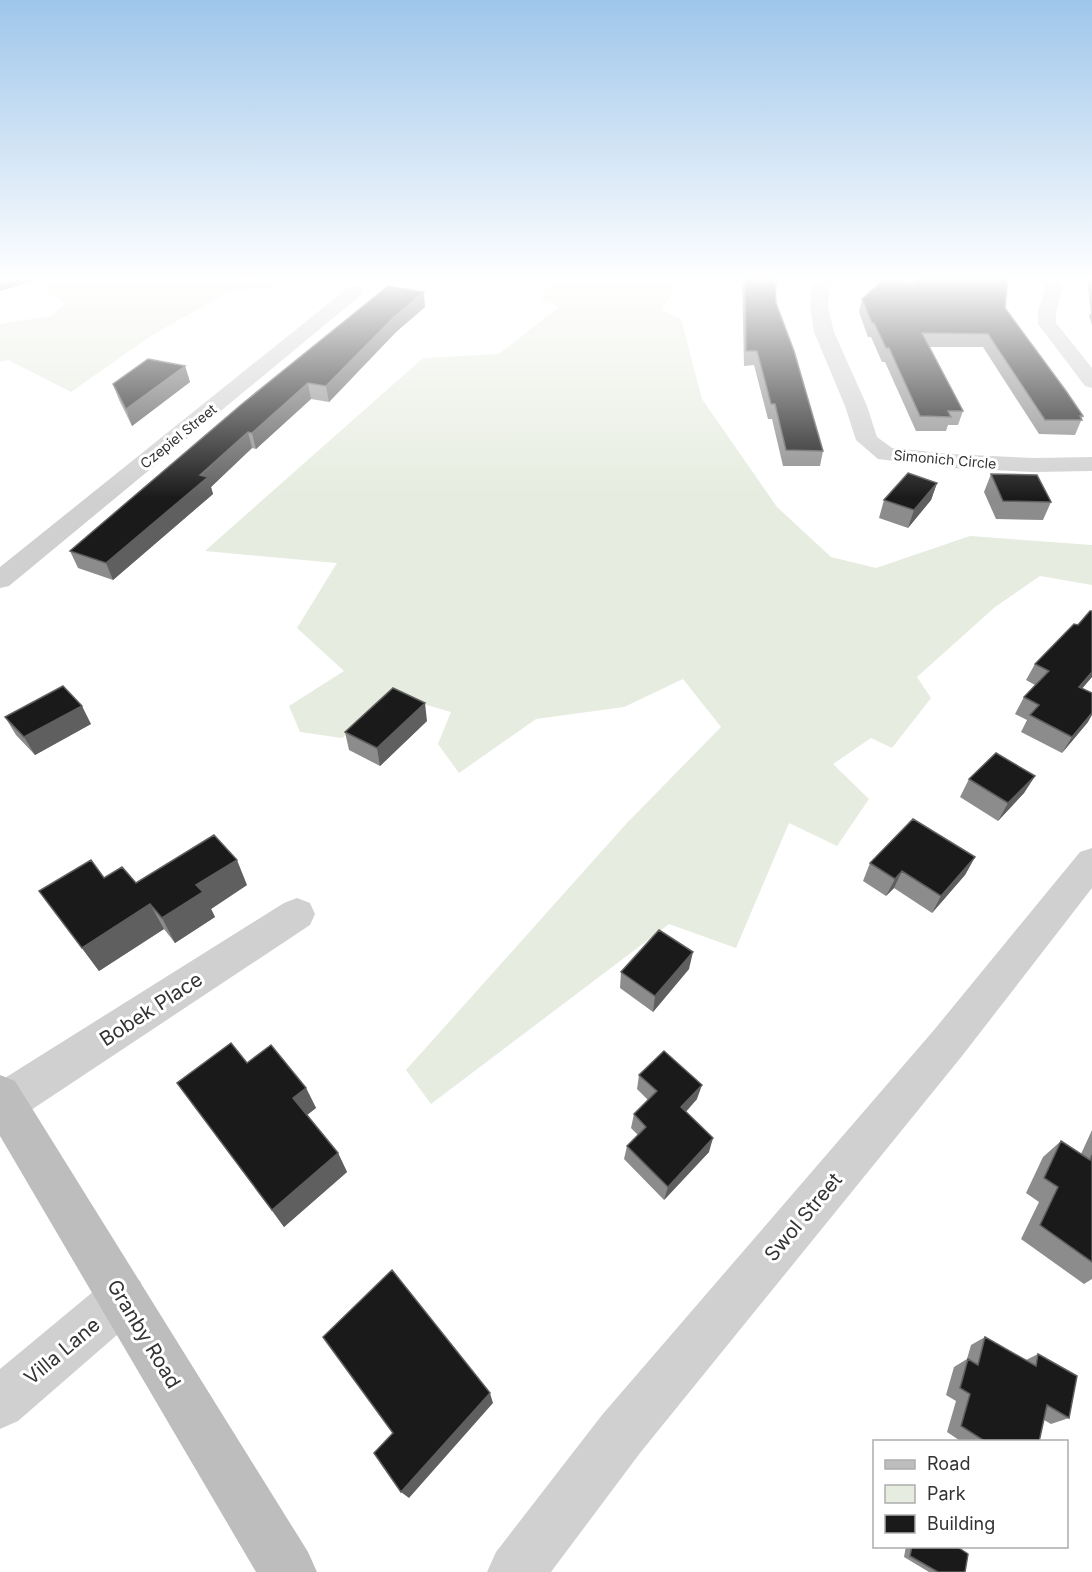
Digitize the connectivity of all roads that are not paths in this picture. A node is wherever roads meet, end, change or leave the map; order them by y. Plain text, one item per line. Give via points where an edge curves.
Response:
1 (281, 351) edge
2 (832, 351) edge
3 (1068, 351) edge
4 (1092, 382) edge
5 (1092, 464) edge
6 (0, 580) edge
7 (1092, 862) edge
8 (297, 914) dead end
9 (2, 1099) edge
10 (123, 1298) junction
11 (0, 1403) edge
12 (288, 1572) edge
13 (516, 1572) edge

1 - 6 street, Czepiel Street
2 - 5 street, Simonich Circle via 867,440 886,454 951,461
3 - 4 street
7 - 13 street, Swol Street via 948,1043 621,1434
8 - 9 street, Bobek Place
9 - 10 main road, Granby Road
10 - 11 street, Villa Lane
10 - 12 main road, Granby Road

